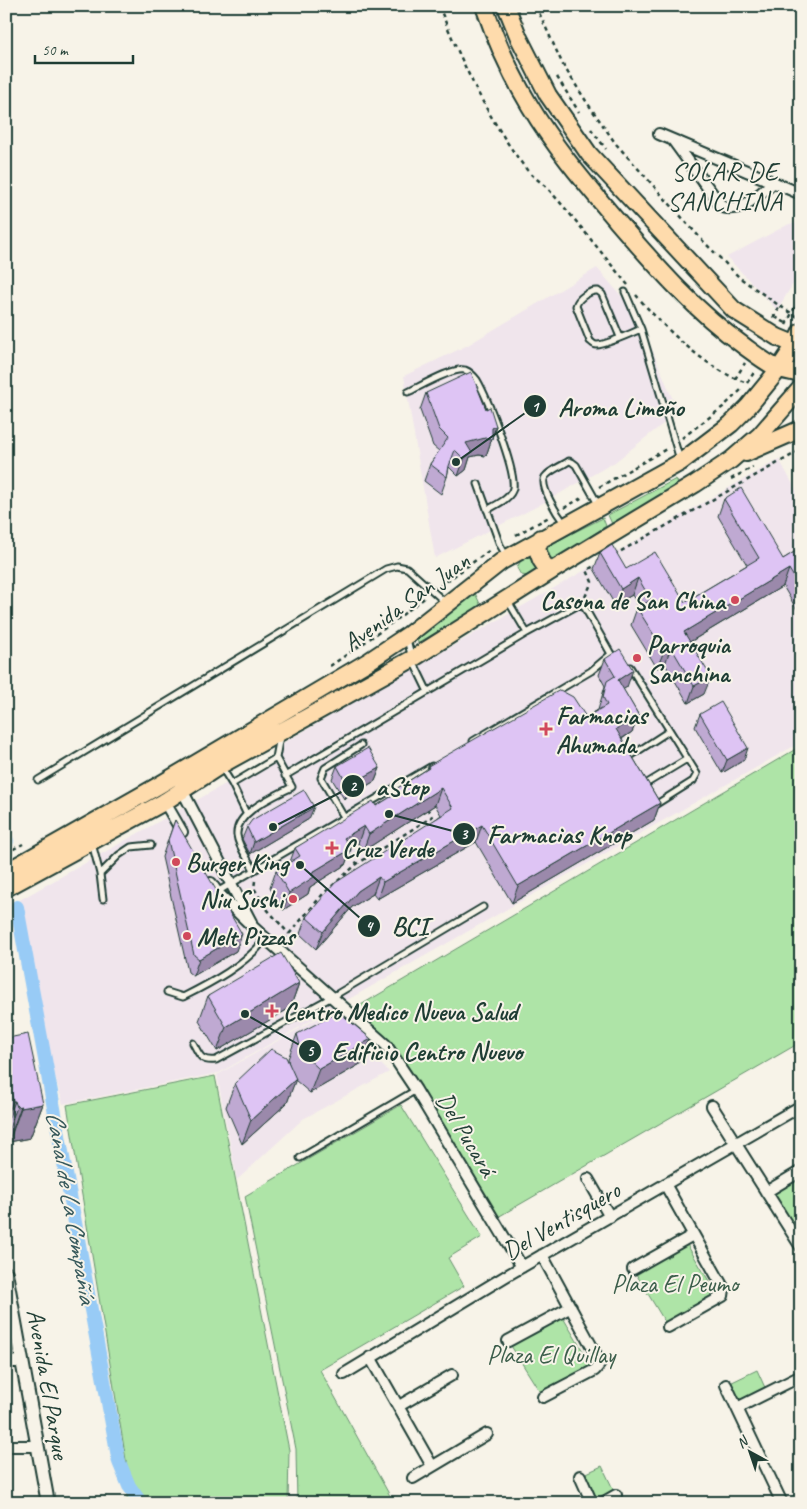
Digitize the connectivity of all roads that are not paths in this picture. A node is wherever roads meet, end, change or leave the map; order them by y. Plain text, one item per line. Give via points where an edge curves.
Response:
1 (484, 6) edge
2 (506, 6) edge
3 (659, 134) dead end
4 (673, 140) junction
5 (774, 182) junction
6 (801, 194) edge
7 (625, 292) dead end
8 (641, 329) junction
9 (620, 337) junction
10 (796, 337) edge
11 (780, 369) junction
12 (801, 374) edge
13 (801, 388) edge
14 (408, 392) dead end
15 (801, 429) edge
16 (731, 460) junction
17 (681, 462) junction
18 (478, 484) dead end
19 (695, 484) junction
20 (600, 506) junction
21 (487, 510) junction
22 (566, 526) junction
23 (541, 538) junction
24 (508, 557) junction
25 (548, 572) junction
26 (507, 599) junction
27 (448, 605) junction
28 (527, 633) junction
29 (408, 635) junction
30 (611, 654) junction
31 (412, 659) junction
32 (428, 692) junction
33 (670, 731) junction
34 (281, 733) junction
35 (360, 745) dead end
36 (464, 746) edge
37 (632, 755) edge
38 (276, 758) junction
39 (687, 759) junction
40 (441, 760) edge
41 (221, 765) junction
42 (285, 776) junction
43 (38, 780) dead end
44 (178, 783) junction
45 (232, 784) junction
46 (644, 786) edge
47 (156, 787) junction
48 (164, 802) junction
49 (655, 805) edge
50 (246, 813) junction
51 (344, 817) junction
52 (91, 841) junction
53 (188, 842) edge
54 (151, 845) dead end
55 (254, 870) junction
56 (6, 872) edge
57 (100, 874) junction
58 (207, 876) edge
59 (232, 883) junction
60 (6, 888) edge
61 (217, 892) junction
62 (103, 899) dead end
63 (483, 908) dead end
64 (255, 929) junction
65 (265, 938) junction
66 (167, 992) dead end
67 (332, 997) junction
68 (193, 1042) dead end
69 (416, 1090) junction
70 (712, 1106) dead end
71 (801, 1106) edge
72 (736, 1144) junction
73 (300, 1158) dead end
74 (801, 1171) edge
75 (588, 1179) dead end
76 (665, 1184) junction
77 (766, 1192) junction
78 (610, 1217) junction
79 (693, 1235) junction
80 (801, 1247) edge
81 (542, 1255) junction
82 (522, 1267) junction
83 (632, 1269) dead end
84 (6, 1273) edge
85 (571, 1307) junction
86 (668, 1327) dead end
87 (508, 1341) dead end
88 (370, 1358) junction
89 (6, 1362) edge
90 (22, 1362) junction
91 (344, 1374) dead end
92 (452, 1375) dead end
93 (801, 1376) edge
94 (726, 1386) dead end
95 (542, 1397) dead end
96 (399, 1406) junction
97 (737, 1408) junction
98 (487, 1434) dead end
99 (6, 1446) edge
100 (36, 1446) junction
101 (432, 1466) junction
102 (580, 1476) dead end
103 (413, 1478) dead end
104 (616, 1495) dead end
105 (48, 1503) edge
106 (592, 1503) edge
107 (602, 1503) edge
108 (782, 1503) edge

1 - 11 main road via 496,40 518,84 561,153 677,288 720,329
2 - 10 main road via 548,94 589,154 734,310 777,337
3 - 4 street
4 - 5 street
4 - 5 street via 722,207 739,208
5 - 6 street
7 - 8 lane
8 - 9 lane
8 - 17 lane
9 - 9 lane via 598,345 590,341 576,306 579,299 598,291
10 - 11 main road, Avenida San Juan
11 - 12 main road
11 - 17 main road, Avenida San Juan via 731,424
13 - 16 main road, Avenida San Juan via 760,434
14 - 21 lane via 457,370 476,378 499,431 513,482 511,493
15 - 16 main road
16 - 19 main road, Avenida San Juan
17 - 19 main road via 690,467 696,477
17 - 20 main road, Avenida San Juan
18 - 21 lane
19 - 25 main road, Avenida San Juan
20 - 22 main road, Avenida San Juan
20 - 22 lane via 576,465 569,461 546,475 543,483
21 - 24 lane
22 - 23 main road, Avenida San Juan
23 - 24 main road, Avenida San Juan
23 - 25 main road via 537,549
24 - 27 main road, Avenida San Juan
25 - 26 main road, Avenida San Juan
26 - 28 lane
26 - 31 main road, Avenida San Juan
27 - 29 main road, Avenida San Juan
27 - 43 lane via 406,568 386,569
28 - 30 lane via 582,603
28 - 32 lane
29 - 31 lane
29 - 44 main road, Avenida San Juan
30 - 33 lane via 628,664
30 - 36 lane via 591,671
31 - 32 lane
31 - 34 main road, Avenida San Juan
32 - 42 lane
33 - 37 lane
33 - 39 lane
34 - 38 lane
34 - 41 main road, Avenida San Juan
35 - 51 lane via 326,768 321,778
38 - 42 lane
38 - 45 lane
39 - 46 lane
39 - 49 lane via 697,774 696,778
40 - 51 lane
41 - 44 main road, Avenida San Juan
41 - 45 lane
42 - 50 lane via 292,787
44 - 47 main road, Avenida San Juan
44 - 48 main road, Avenida San Juan
44 - 59 street, Del Pucará
45 - 50 lane
47 - 48 street
47 - 56 main road, Avenida San Juan
48 - 52 main road, Avenida San Juan
48 - 53 street
50 - 55 lane via 237,834
51 - 55 lane
52 - 57 lane
52 - 60 main road, Avenida San Juan
54 - 57 lane via 131,847
55 - 59 lane
57 - 62 lane
58 - 61 street, Del Pucará
59 - 61 lane
59 - 64 street, Del Pucará
61 - 64 street, Del Pucará
63 - 67 lane
64 - 65 street, Del Pucará
65 - 66 lane via 246,960 200,988 183,996
65 - 67 street, Del Pucará
67 - 68 lane via 216,1060 202,1058
67 - 69 street, Del Pucará via 386,1045
69 - 73 lane
69 - 82 street, Del Pucará
70 - 72 street
71 - 72 street, Del Ventisquero
72 - 76 street, Del Ventisquero
72 - 77 street
74 - 77 street
75 - 78 street
76 - 78 street, Del Ventisquero
76 - 79 street
77 - 80 street
78 - 81 street, Del Ventisquero
79 - 83 street
79 - 86 street via 725,1293
81 - 82 street, Del Ventisquero
81 - 85 street
82 - 88 street, Del Ventisquero
84 - 90 street, Avenida El Parque
85 - 87 street
85 - 95 street via 599,1365
88 - 91 street, Del Ventisquero
88 - 96 street
89 - 90 street
90 - 100 street, Avenida El Parque
92 - 96 street
93 - 97 street
94 - 97 street
96 - 101 street
97 - 108 street
98 - 101 street
99 - 100 street
100 - 105 street, Avenida El Parque
101 - 103 street
102 - 106 street
104 - 107 street

